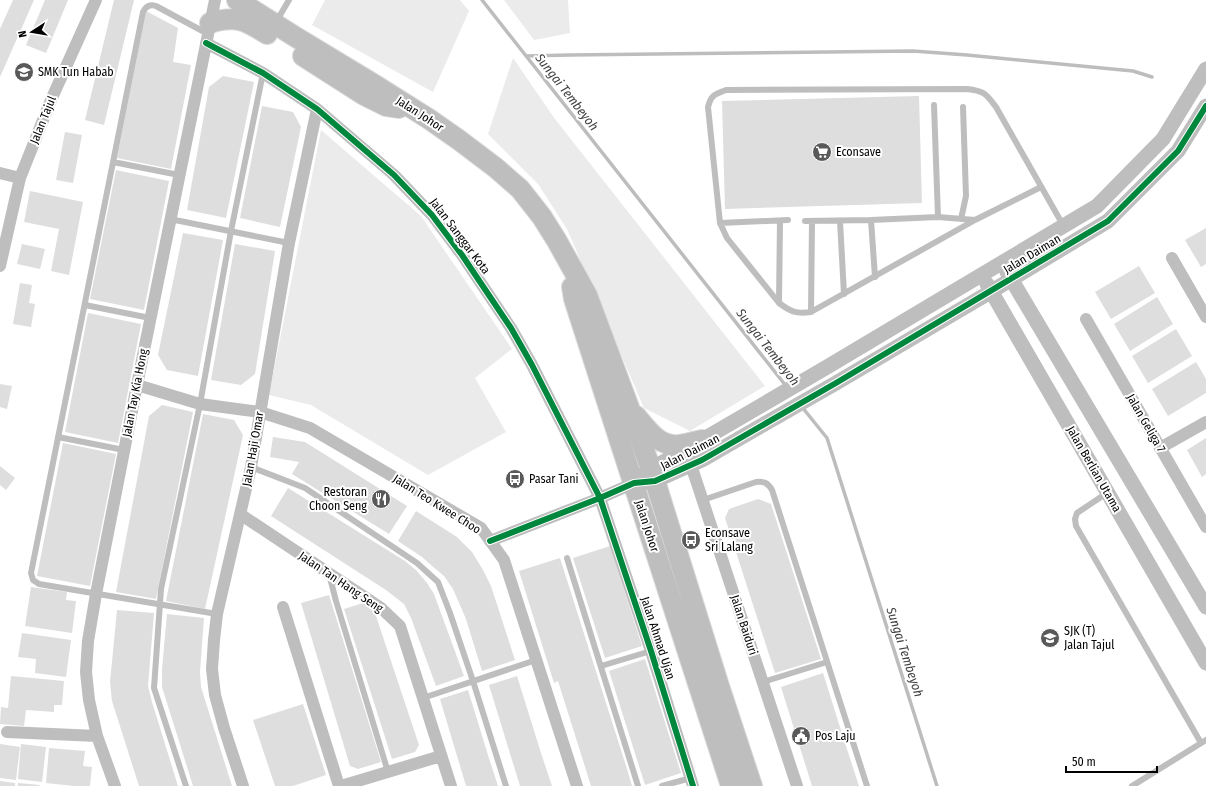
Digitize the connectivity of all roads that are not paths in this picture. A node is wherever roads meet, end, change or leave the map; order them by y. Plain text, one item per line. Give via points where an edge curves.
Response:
1 (96, 0) edge
2 (214, 0) edge
3 (237, 0) edge
4 (289, 0) edge
5 (275, 24) junction
6 (208, 34) junction
7 (1206, 70) edge
8 (264, 74) junction
9 (934, 105) dead end
10 (1206, 106) edge
11 (963, 107) dead end
12 (317, 109) junction
13 (416, 111) junction
14 (113, 162) junction
15 (0, 173) edge
16 (179, 175) junction
17 (20, 178) junction
18 (1042, 187) junction
19 (938, 218) junction
20 (170, 219) junction
21 (961, 219) junction
22 (788, 220) dead end
23 (871, 220) junction
24 (975, 220) junction
25 (780, 221) junction
26 (805, 221) dead end
27 (812, 221) junction
28 (840, 221) junction
29 (720, 223) junction
30 (1064, 225) junction
31 (231, 231) junction
32 (289, 243) junction
33 (1172, 258) dead end
34 (1001, 263) junction
35 (569, 265) junction
36 (0, 266) edge
37 (982, 274) junction
38 (874, 277) junction
39 (1012, 279) junction
40 (992, 292) junction
41 (844, 294) junction
42 (779, 303) junction
43 (85, 305) junction
44 (811, 312) junction
45 (1206, 317) edge
46 (150, 318) junction
47 (1086, 319) dead end
48 (137, 385) junction
49 (200, 404) junction
50 (630, 410) junction
51 (260, 412) junction
52 (1206, 422) edge
53 (58, 437) junction
54 (702, 440) junction
55 (1160, 448) junction
56 (124, 450) junction
57 (691, 464) junction
58 (251, 467) junction
59 (652, 475) junction
60 (634, 483) junction
61 (1108, 493) junction
62 (600, 498) junction
63 (703, 500) junction
64 (240, 514) junction
65 (1206, 527) edge
66 (490, 541) junction
67 (567, 558) dead end
68 (329, 573) junction
69 (96, 594) junction
70 (160, 605) junction
71 (283, 607) dead end
72 (1206, 608) edge
73 (217, 614) junction
74 (651, 651) junction
75 (536, 660) junction
76 (827, 662) junction
77 (1206, 663) edge
78 (601, 666) junction
79 (473, 681) junction
80 (763, 682) junction
81 (423, 698) junction
82 (7, 732) dead end
83 (97, 736) junction
84 (1203, 742) edge
85 (442, 756) junction
86 (388, 772) junction
87 (692, 782) edge
88 (115, 786) edge
89 (186, 786) edge
90 (243, 786) edge
91 (340, 786) edge
92 (451, 786) edge
93 (506, 786) edge
94 (577, 786) edge
95 (638, 786) edge
96 (662, 786) edge
97 (731, 786) edge
98 (752, 786) edge
99 (797, 786) edge
100 (867, 786) edge
101 (1132, 786) edge

1 - 17 street, Jalan Tajul via 51,100
2 - 6 street, Jalan Tay Kia Hong
3 - 5 highway, Jalan Johor
4 - 5 lane
5 - 13 highway, Jalan Johor
6 - 8 street, Jalan Sanggar Kota
6 - 13 highway via 222,19 243,20 364,95 386,106
6 - 14 lane via 152,4 145,8
6 - 16 street, Jalan Tay Kia Hong
7 - 30 street, Jalan Daiman via 1163,139 1096,206
8 - 12 street, Jalan Sanggar Kota
8 - 31 lane
9 - 19 lane
10 - 39 street, Jalan Daiman via 1178,151 1108,221
11 - 21 lane via 966,196
12 - 32 street, Jalan Haji Omar
12 - 62 street, Jalan Sanggar Kota via 413,194 458,249 529,358
13 - 35 highway, Jalan Johor via 459,140 520,189 542,217
14 - 16 lane
14 - 43 lane
15 - 17 street
16 - 20 street, Jalan Tay Kia Hong
17 - 36 street, Jalan Tajul
18 - 24 lane
18 - 29 lane via 996,107 987,95 978,90 726,90 710,98 708,106
18 - 30 lane
19 - 21 lane
19 - 23 lane
20 - 31 lane
20 - 46 street, Jalan Tay Kia Hong
21 - 24 lane
22 - 25 lane
23 - 28 lane
23 - 38 lane
24 - 38 lane
25 - 29 lane
25 - 42 lane
26 - 27 lane
27 - 28 lane
27 - 44 lane
28 - 41 lane
29 - 42 lane via 727,238
30 - 34 street, Jalan Daiman
31 - 32 lane
31 - 49 lane
32 - 51 street, Jalan Haji Omar
33 - 45 street
34 - 37 street, Jalan Daiman
34 - 39 street
35 - 50 highway, Jalan Johor via 587,295
35 - 60 highway, Jalan Johor via 574,299
37 - 40 street, Jalan Berlian Utama
37 - 54 street, Jalan Daiman
38 - 41 lane
39 - 40 street, Jalan Daiman
39 - 72 street
40 - 57 street, Jalan Daiman
40 - 61 street, Jalan Berlian Utama
41 - 44 lane
42 - 44 lane via 789,311
43 - 46 lane
43 - 53 lane
46 - 48 street, Jalan Tay Kia Hong
47 - 55 street, Jalan Geliga 7
48 - 49 street, Jalan Teo Kwee Choo
48 - 56 street, Jalan Tay Kia Hong
49 - 51 street, Jalan Teo Kwee Choo
49 - 70 lane via 161,589
50 - 54 highway via 661,442 679,445
50 - 59 highway, Jalan Johor
51 - 58 street, Jalan Haji Omar
51 - 66 street, Jalan Teo Kwee Choo via 310,428 481,528
52 - 55 street
53 - 56 lane
53 - 69 lane via 31,573 39,584
54 - 59 street, Jalan Daiman
55 - 65 street, Jalan Geliga 7
56 - 69 street, Jalan Tay Kia Hong
57 - 59 street, Jalan Daiman
57 - 63 street, Jalan Baiduri
58 - 64 street, Jalan Haji Omar
58 - 79 lane via 305,488 417,563 438,582
59 - 60 street, Jalan Daiman
59 - 98 highway, Jalan Johor
60 - 62 street
60 - 97 highway, Jalan Johor
61 - 77 street, Jalan Berlian Utama
61 - 84 lane via 1077,513 1076,526
62 - 66 street
62 - 74 street, Jalan Ahmad Ujan
63 - 76 lane via 756,482 761,481 770,486
63 - 80 street, Jalan Baiduri
64 - 68 street, Jalan Tan Hang Seng
64 - 73 street, Jalan Haji Omar
66 - 75 street, Jalan Teo Kwee Choo via 504,560
67 - 78 lane
68 - 81 street, Jalan Tan Hang Seng via 381,608 400,626
68 - 86 lane
69 - 70 lane
69 - 83 street, Jalan Tay Kia Hong via 86,672
70 - 73 lane
70 - 89 lane via 155,691
71 - 91 street
73 - 90 street, Jalan Haji Omar via 212,670 215,695
74 - 78 lane
74 - 87 street, Jalan Ahmad Ujan
75 - 79 lane
75 - 94 street, Jalan Teo Kwee Choo
76 - 80 lane
76 - 100 lane
78 - 95 lane
79 - 81 lane
79 - 93 lane
80 - 99 street, Jalan Baiduri
81 - 85 street, Jalan Tan Hang Seng
82 - 83 street
83 - 88 street, Jalan Tay Kia Hong
84 - 101 lane
85 - 86 street
85 - 92 street, Jalan Tan Hang Seng
86 - 91 street
87 - 96 lane

